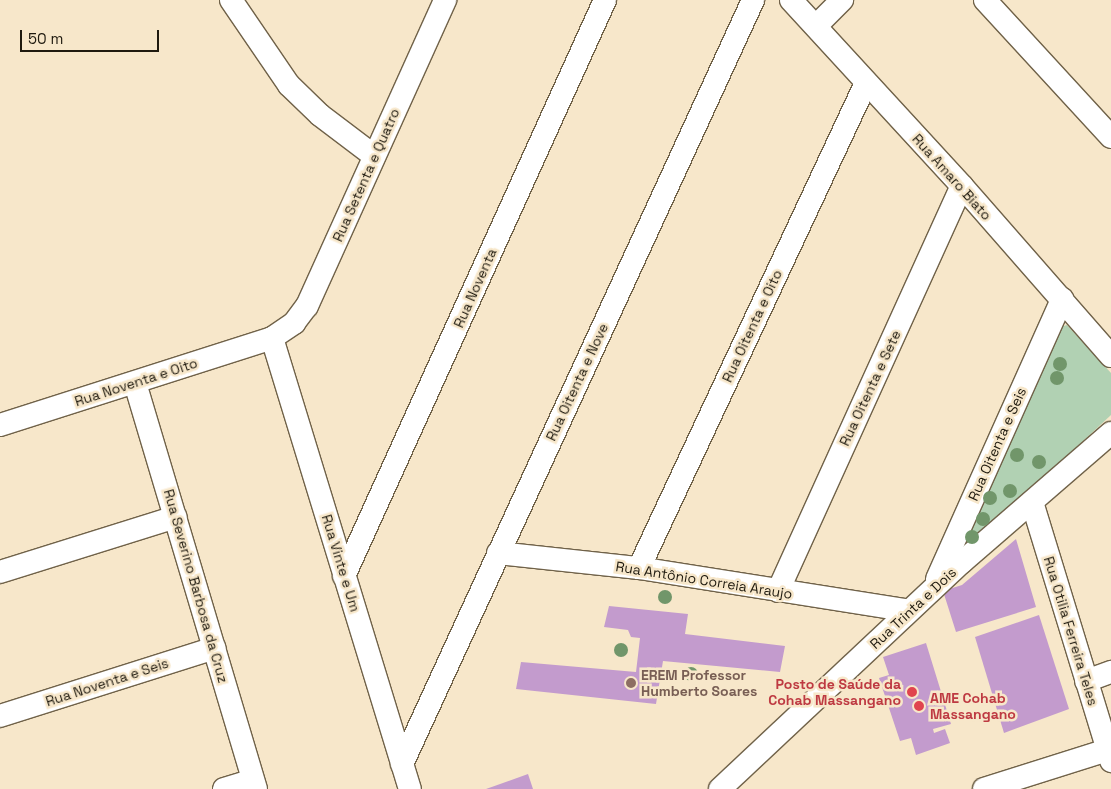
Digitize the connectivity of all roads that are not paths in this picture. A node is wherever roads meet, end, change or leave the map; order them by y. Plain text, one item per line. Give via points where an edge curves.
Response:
1 (231, 0) edge
2 (445, 0) edge
3 (606, 0) edge
4 (753, 0) edge
5 (791, 0) edge
6 (842, 0) edge
7 (985, 0) edge
8 (816, 26) junction
9 (866, 83) junction
10 (1111, 136) edge
11 (374, 156) junction
12 (962, 186) junction
13 (1062, 299) junction
14 (272, 338) junction
15 (1111, 356) edge
16 (135, 383) junction
17 (0, 425) edge
18 (1111, 433) edge
19 (1032, 502) junction
20 (176, 517) junction
21 (498, 553) junction
22 (639, 568) junction
23 (0, 572) edge
24 (344, 576) junction
25 (933, 590) junction
26 (778, 591) junction
27 (909, 611) junction
28 (214, 648) junction
29 (1111, 672) edge
30 (1086, 680) junction
31 (0, 716) edge
32 (1109, 756) edge
33 (402, 764) junction
34 (255, 784) edge
35 (224, 789) edge
36 (410, 789) edge
37 (720, 789) edge
38 (984, 789) edge

1 - 11 street via 289,85 320,116
2 - 11 street, Rua Setenta e Quatro
3 - 24 street, Rua Noventa
4 - 21 street, Rua Oitenta e Nove
5 - 8 street, Rua Amaro Biato
6 - 8 street
7 - 10 street
8 - 9 street, Rua Amaro Biato
9 - 12 street, Rua Amaro Biato
9 - 22 street, Rua Oitenta e Oito
11 - 14 street, Rua Setenta e Quatro via 307,306 294,323
12 - 13 street, Rua Amaro Biato
12 - 26 street, Rua Oitenta e Sete
13 - 15 street, Rua Amaro Biato
13 - 25 street, Rua Oitenta e Seis
14 - 16 street, Rua Noventa e Oito
14 - 24 street, Rua Vinte e Um
16 - 17 street, Rua Noventa e Oito
16 - 20 street, Rua Severino Barbosa da Cruz
18 - 19 street, Rua Trinta e Dois
19 - 25 street, Rua Trinta e Dois
19 - 30 street, Rua Otilia Ferreira Teles
20 - 23 street
20 - 28 street, Rua Severino Barbosa da Cruz
21 - 22 street, Rua Antônio Correia Araujo
21 - 33 street, Rua Oitenta e Nove
22 - 26 street, Rua Antônio Correia Araujo
24 - 33 street, Rua Vinte e Um
25 - 27 street, Rua Trinta e Dois
26 - 27 street, Rua Antônio Correia Araujo
27 - 37 street, Rua Trinta e Dois
28 - 31 street, Rua Noventa e Seis
28 - 34 street, Rua Severino Barbosa da Cruz
29 - 30 street
30 - 32 street, Rua Otilia Ferreira Teles
32 - 38 street
33 - 36 street, Rua Vinte e Um
34 - 35 street

